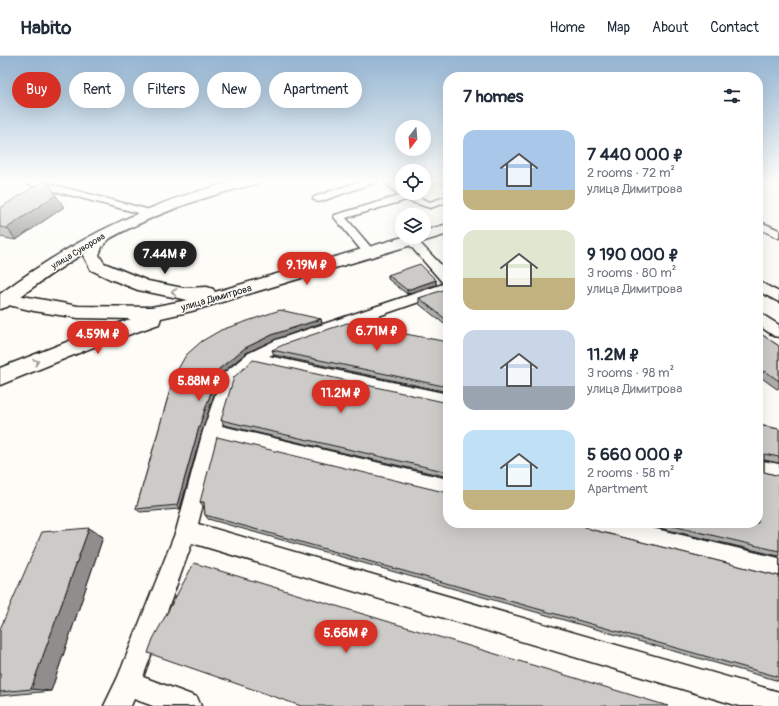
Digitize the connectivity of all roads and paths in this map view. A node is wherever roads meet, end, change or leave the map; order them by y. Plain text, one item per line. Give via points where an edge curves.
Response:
1 (140, 210) edge
2 (157, 210) edge
3 (361, 210) edge
4 (150, 213) junction
5 (763, 227) edge
6 (443, 230) edge
7 (106, 234) junction
8 (431, 234) edge
9 (779, 235) edge
10 (397, 244) edge
11 (422, 244) edge
12 (369, 252) junction
13 (443, 273) edge
14 (763, 288) edge
15 (443, 289) edge
16 (240, 290) junction
17 (779, 298) edge
18 (2, 300) edge
19 (185, 307) junction
20 (763, 321) edge
21 (779, 332) edge
22 (252, 358) junction
23 (0, 377) edge
24 (443, 400) edge
25 (212, 431) junction
26 (763, 469) edge
27 (779, 473) edge
28 (443, 487) edge
29 (610, 528) edge
30 (186, 531) junction
31 (779, 569) edge
32 (122, 695) edge
33 (779, 705) edge
34 (188, 706) edge

1 - 4 lane
2 - 4 main road, улица Суворова
3 - 12 lane via 339,217
4 - 7 main road, улица Суворова
5 - 9 lane
6 - 8 main road, улица Димитрова
16 -> 7 main road via 183,294 144,286 116,275 97,266 91,255 94,246
7 - 18 main road, улица Суворова via 56,262
10 - 12 main road, улица Димитрова
11 - 13 lane
12 - 16 main road, улица Димитрова
14 - 17 lane
15 - 22 lane via 281,344
16 - 19 main road, улица Димитрова
18 - 19 main road, улица Димитрова via 78,312 151,313
23 -> 19 main road via 84,343
20 - 21 lane
22 - 24 lane
22 - 25 lane via 228,379
25 - 28 lane
25 - 30 lane
26 - 27 lane
29 - 31 lane
30 - 32 lane
30 - 33 lane
32 - 34 lane

